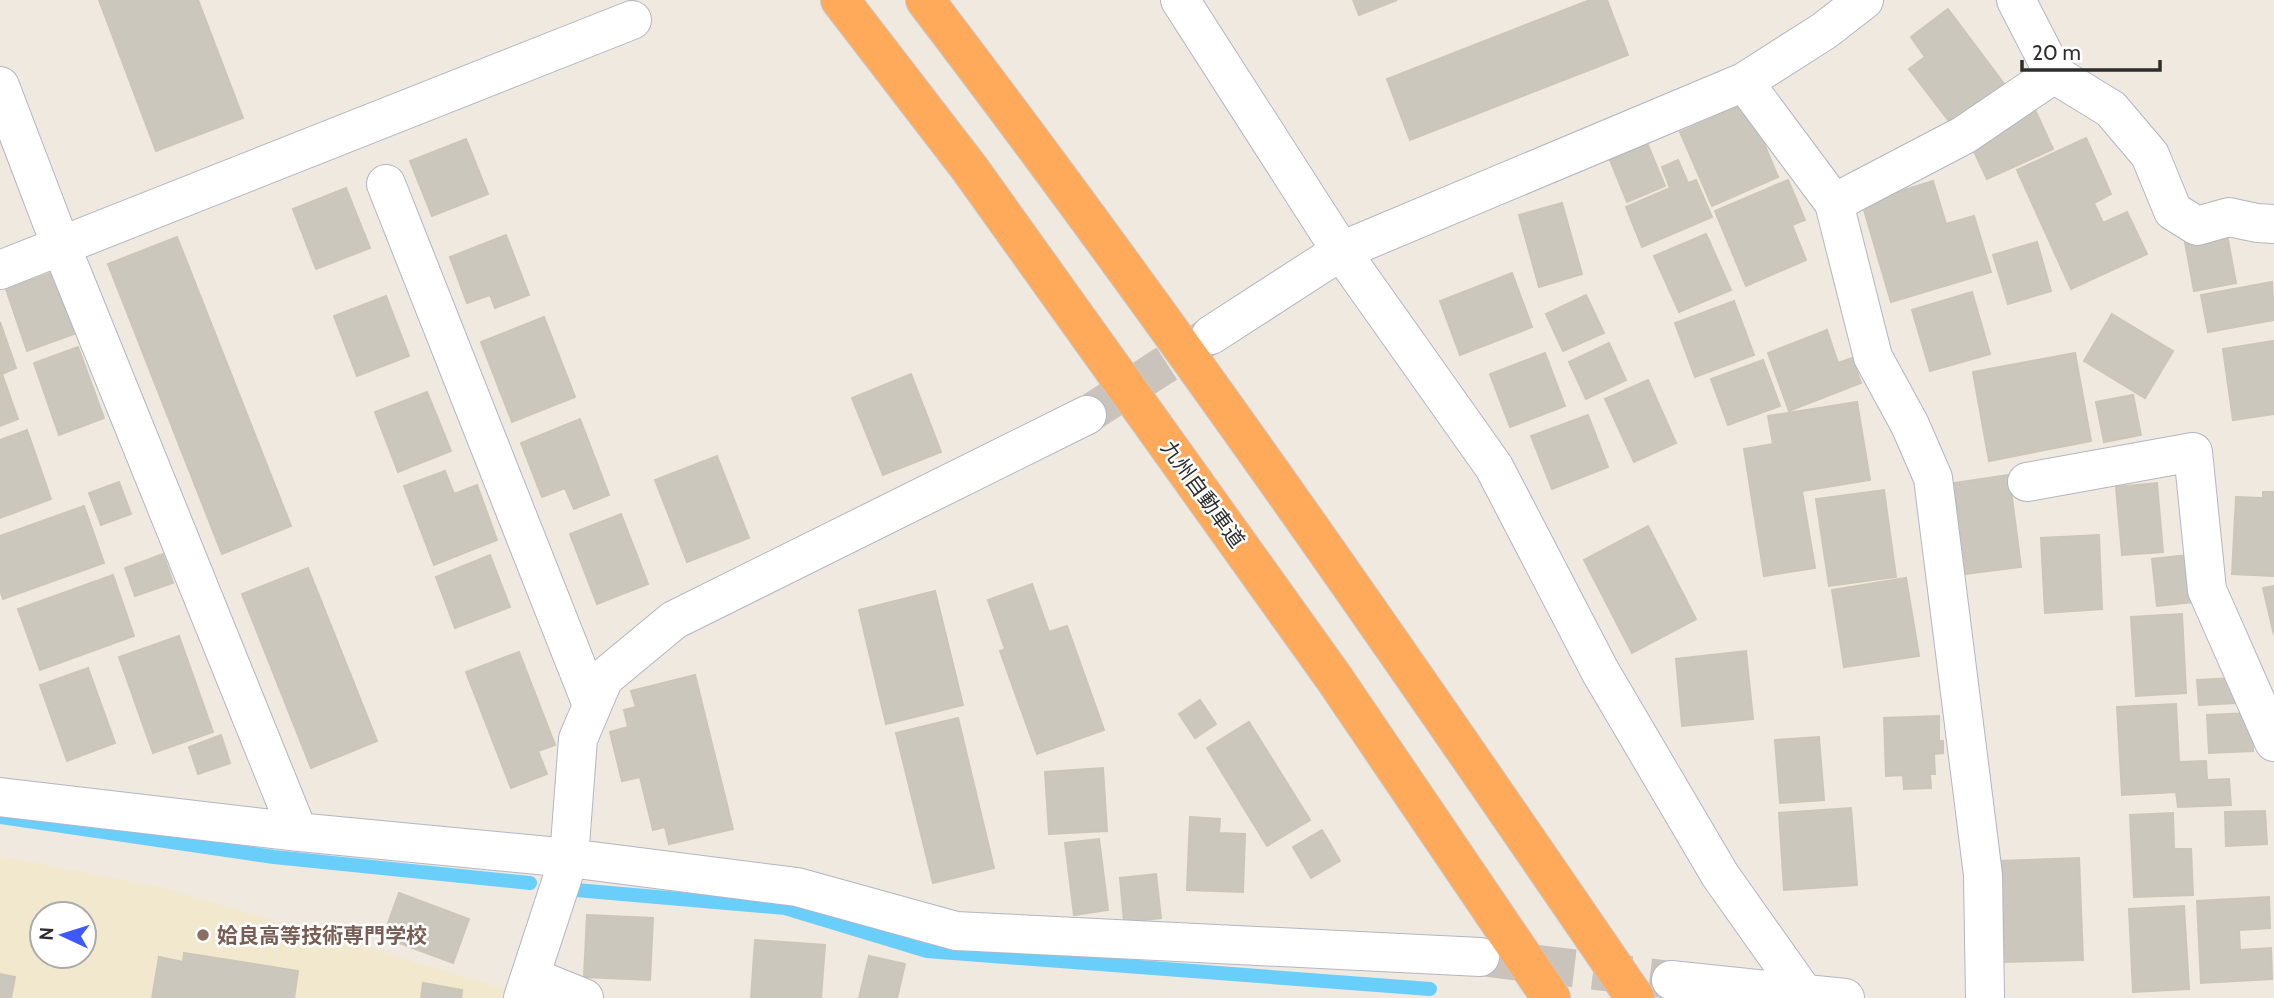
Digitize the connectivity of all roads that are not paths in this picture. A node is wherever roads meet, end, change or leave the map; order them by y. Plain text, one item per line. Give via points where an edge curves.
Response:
1 (840, 0) edge
2 (925, 0) edge
3 (1180, 0) edge
4 (1864, 0) edge
5 (2016, 0) edge
6 (1818, 16) edge
7 (632, 20) dead end
8 (2054, 74) junction
9 (1744, 82) junction
10 (0, 86) edge
11 (386, 184) dead end
12 (1834, 203) junction
13 (2274, 224) edge
14 (61, 246) junction
15 (1341, 251) junction
16 (0, 270) edge
17 (1211, 335) tunnel mouth
18 (1087, 415) tunnel mouth
19 (2027, 482) dead end
20 (592, 705) junction
21 (2274, 741) edge
22 (0, 797) edge
23 (298, 832) junction
24 (569, 858) junction
25 (1480, 957) tunnel mouth
26 (1671, 980) tunnel mouth
27 (527, 987) edge
28 (1806, 996) edge
29 (584, 998) edge
30 (1551, 998) edge
31 (1635, 998) edge
32 (1845, 998) edge
33 (1985, 998) edge

1 - 30 highway, 九州自動車道 via 970,169 1326,666
2 - 31 highway via 1035,144 1383,629
3 - 15 street
4 - 6 street
5 - 8 street
6 - 9 street
7 - 14 street
8 - 12 street via 1964,135
8 - 13 street via 2111,110 2150,155 2173,211 2197,226 2229,216
9 - 12 street
9 - 15 street
10 - 14 street
11 - 20 street
12 - 33 street via 1873,357 1933,478 1983,875
14 - 16 street
14 - 23 street
15 - 17 street
15 - 28 street via 1494,467 1600,671 1720,875
18 - 20 street via 674,620 604,678
19 - 21 street via 2193,452 2207,590
20 - 24 street via 578,739
22 - 23 street
23 - 24 street
24 - 25 street via 797,887 956,931
24 - 27 street
26 - 28 street
27 - 29 street
28 - 32 street

